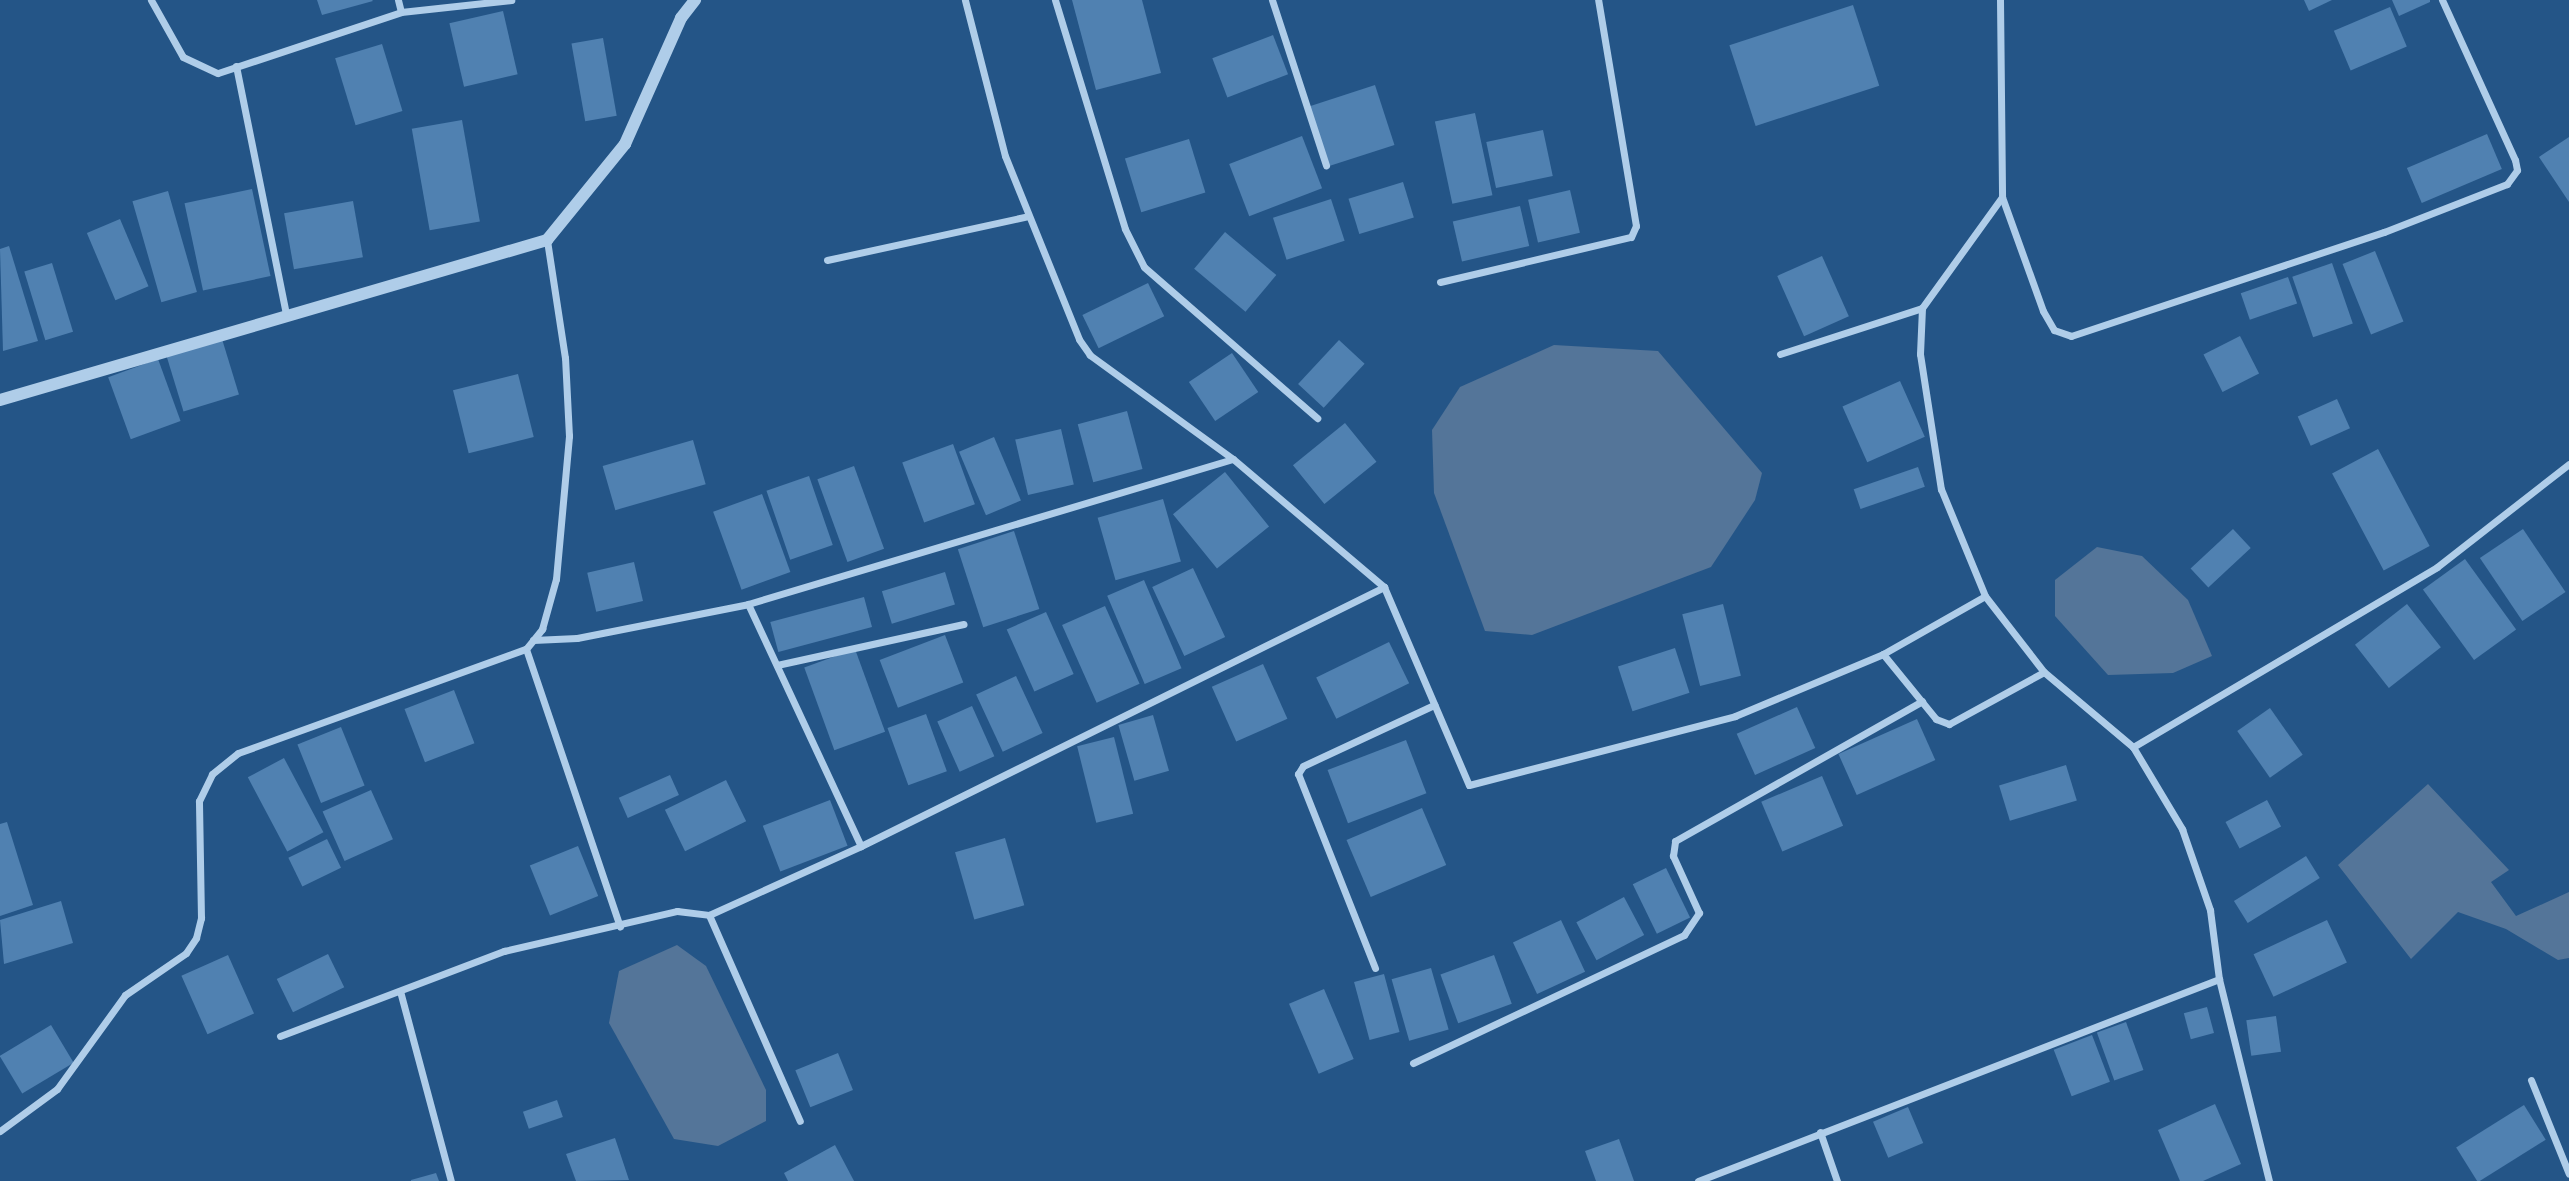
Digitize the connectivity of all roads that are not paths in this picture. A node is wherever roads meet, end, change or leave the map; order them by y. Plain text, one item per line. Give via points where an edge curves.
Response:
1 (151, 0) edge
2 (398, 0) edge
3 (511, 0) edge
4 (695, 0) edge
5 (965, 0) edge
6 (1055, 0) edge
7 (1272, 0) edge
8 (1598, 0) edge
9 (2000, 0) edge
10 (2442, 0) edge
11 (401, 12) junction
12 (236, 66) junction
13 (1326, 165) dead end
14 (2002, 197) junction
15 (1028, 216) junction
16 (547, 240) junction
17 (827, 260) dead end
18 (1440, 282) dead end
19 (1922, 308) junction
20 (286, 315) junction
21 (1780, 354) dead end
22 (0, 400) edge
23 (1317, 418) dead end
24 (1233, 459) junction
25 (2569, 464) edge
26 (1384, 587) junction
27 (1985, 596) junction
28 (748, 604) junction
29 (964, 624) dead end
30 (533, 640) junction
31 (526, 649) junction
32 (1883, 654) junction
33 (777, 665) junction
34 (2044, 672) junction
35 (1922, 701) junction
36 (1434, 705) junction
37 (2133, 747) junction
38 (861, 846) junction
39 (709, 915) junction
40 (620, 926) junction
41 (1375, 968) dead end
42 (2219, 979) junction
43 (400, 990) junction
44 (280, 1037) dead end
45 (1413, 1063) dead end
46 (2531, 1080) dead end
47 (800, 1121) dead end
48 (0, 1131) edge
49 (1820, 1132) junction
50 (2569, 1174) edge
51 (452, 1181) edge
52 (1698, 1181) edge
53 (1837, 1181) edge
54 (2269, 1181) edge

1 - 12 street via 183,57 201,70
2 - 11 street
3 - 11 street
4 - 16 street via 625,144
5 - 15 street via 1005,156
6 - 23 street via 1125,229 1144,267
7 - 13 street
8 - 18 street via 1636,226 1631,237
9 - 14 street
10 - 14 street via 2515,160 2517,170 2507,184 2384,232 2071,336 2054,330 2043,311
11 - 12 street
12 - 20 street
14 - 19 street
15 - 17 street
15 - 24 street via 1068,320 1090,355
16 - 20 street via 488,262
16 - 30 street via 565,358 569,436 556,579
19 - 21 street
19 - 27 street via 1920,354 1941,489
20 - 22 street
24 - 26 street
24 - 28 street
25 - 37 street via 2449,560
26 - 36 street
26 - 38 street
27 - 32 street
27 - 34 street
28 - 30 street via 577,638
28 - 33 street
29 - 33 street
30 - 31 street
31 - 40 street
31 - 48 street via 238,753 212,774 199,801 196,938 186,953 125,995 57,1089
32 - 35 street
32 - 36 street via 1735,716 1469,785
33 - 38 street
34 - 35 street via 1949,724
34 - 37 street
35 - 45 street via 1675,841 1673,856 1699,913 1684,935
36 - 41 street via 1303,766 1298,774
37 - 42 street via 2159,784 2201,875
38 - 39 street
39 - 40 street via 677,911
39 - 47 street
40 - 43 street via 504,951
42 - 49 street
42 - 54 street
43 - 44 street
43 - 51 street
46 - 50 street
49 - 52 street
49 - 53 street

